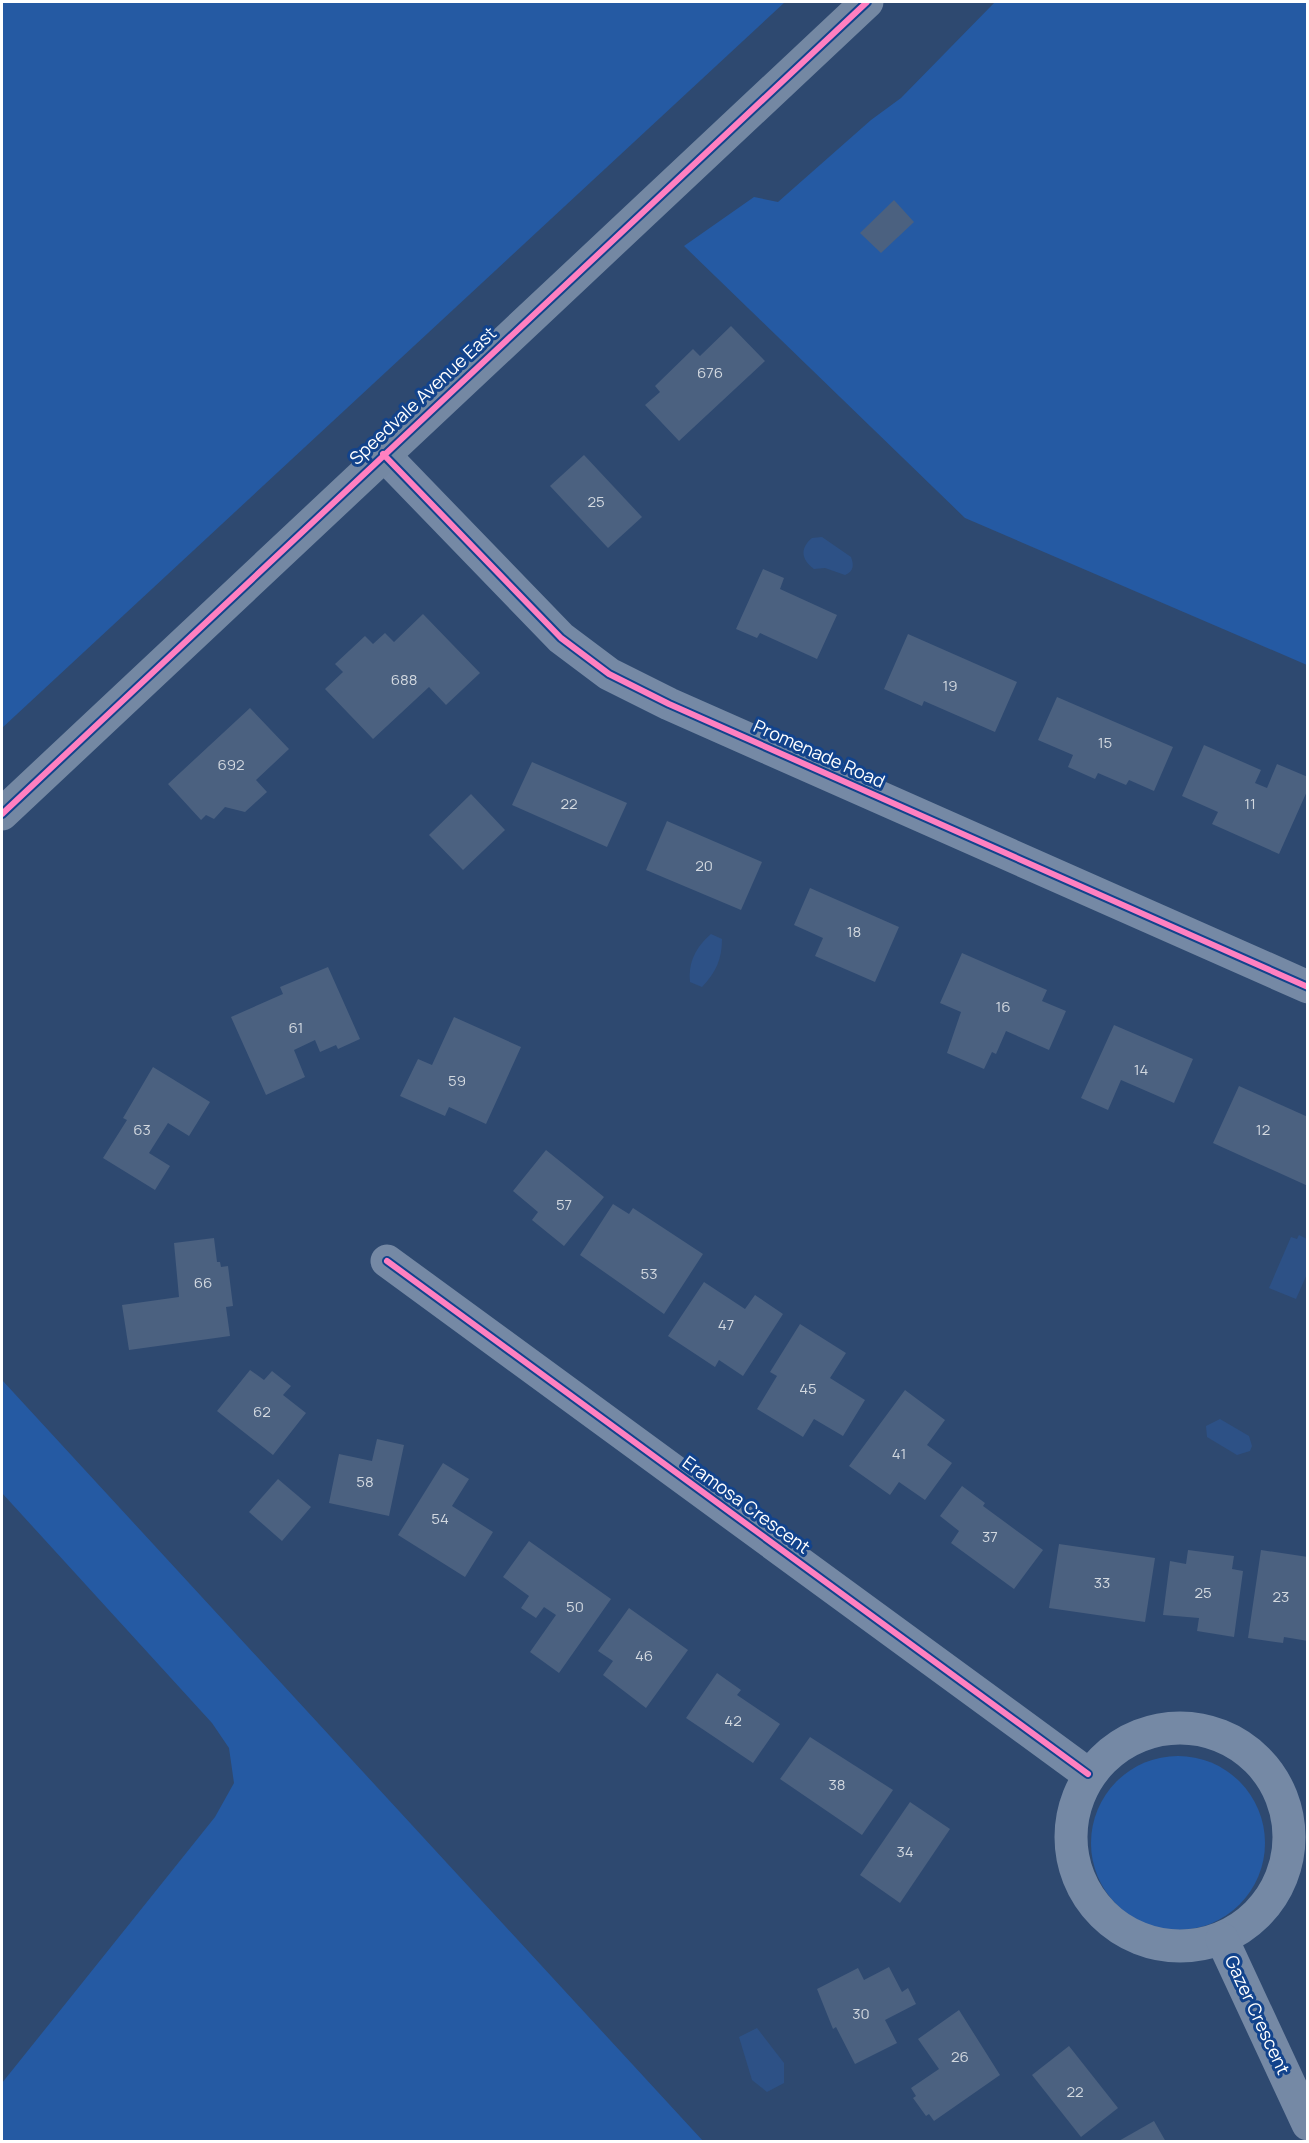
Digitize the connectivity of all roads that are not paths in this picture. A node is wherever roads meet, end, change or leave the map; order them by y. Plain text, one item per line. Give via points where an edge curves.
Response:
1 (867, 2) edge
2 (383, 454) junction
3 (2, 814) edge
4 (1308, 987) edge
5 (387, 1260) dead end
6 (1088, 1774) junction
7 (1298, 1860) edge
8 (1222, 1939) junction
9 (1308, 2124) edge

1 - 2 main road, Speedvale Avenue East
2 - 3 main road, Speedvale Avenue East
2 - 4 street, Promenade Road via 561,638 609,674
5 - 6 street, Eramosa Crescent
6 - 7 street via 1122,1743 1162,1728 1204,1730 1244,1746 1273,1777 1289,1816
6 - 8 street via 1076,1799 1069,1834 1075,1871 1091,1903 1118,1928 1151,1943 1187,1947
7 - 8 street via 1253,1920
8 - 9 street, Gazer Crescent

